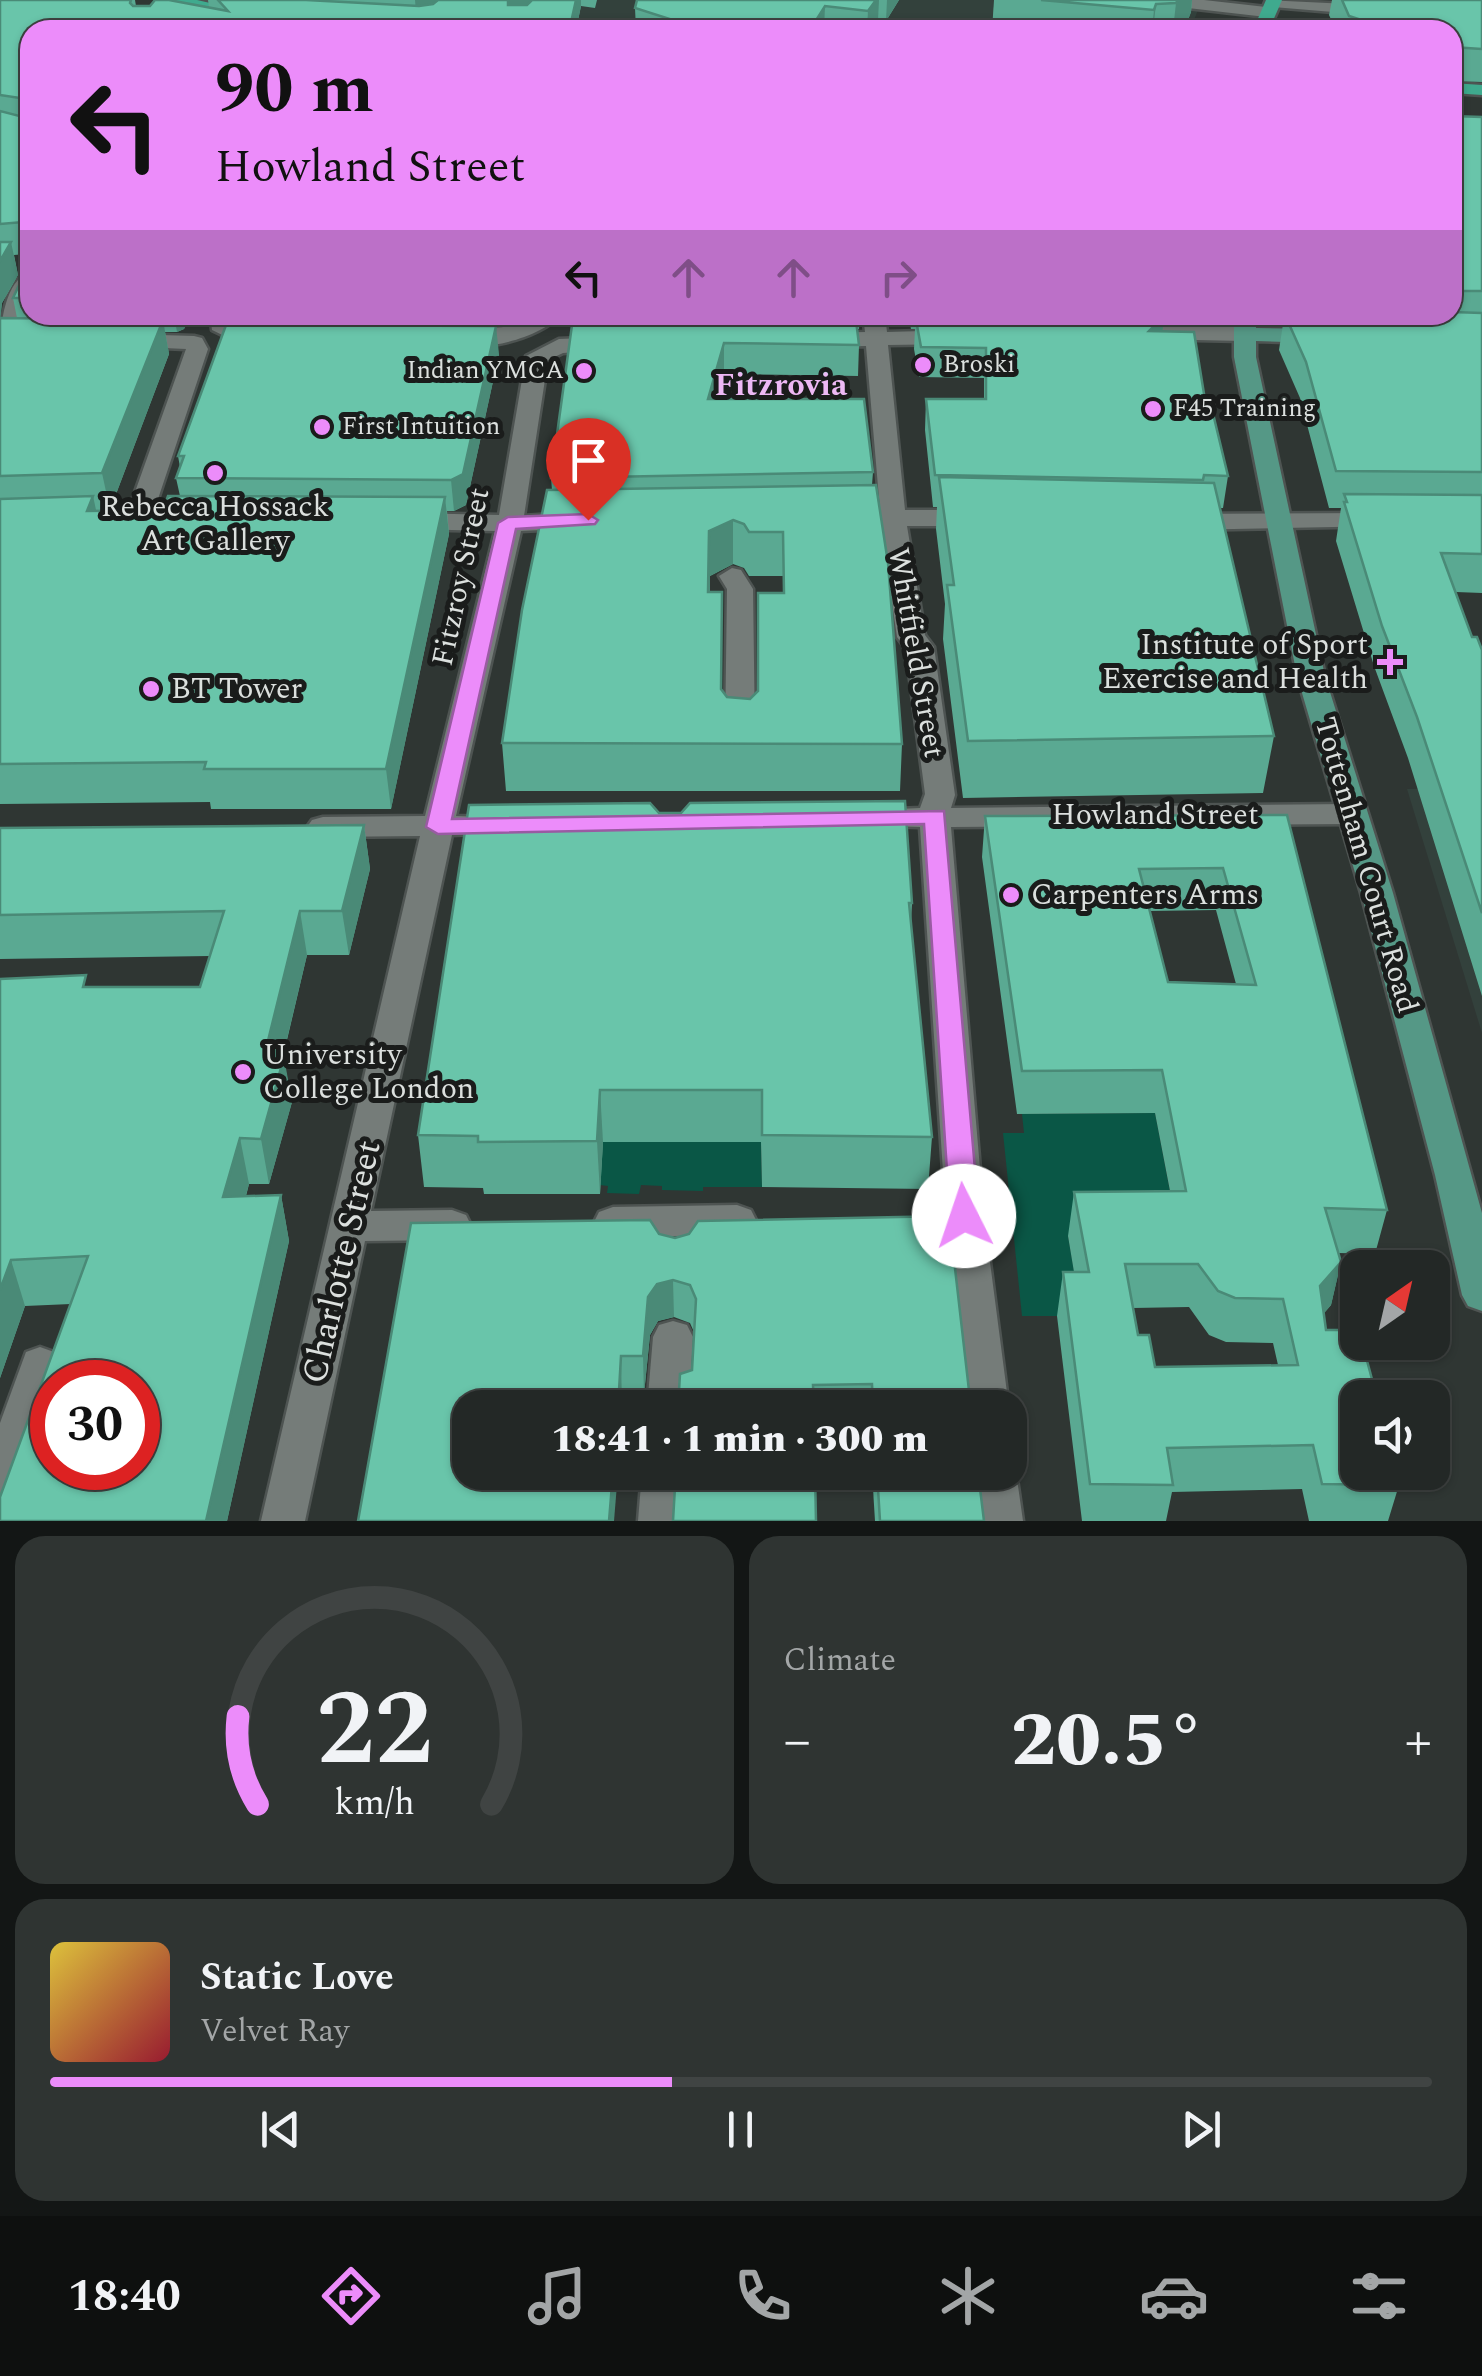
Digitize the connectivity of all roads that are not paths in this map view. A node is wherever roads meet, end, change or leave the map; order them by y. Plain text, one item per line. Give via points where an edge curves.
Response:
1 (1162, 0) edge
2 (1271, 4) edge
3 (163, 6) edge
4 (1392, 11) edge
5 (264, 20) edge
6 (20, 281) edge
7 (220, 325) edge
8 (539, 325) edge
9 (1244, 325) edge
10 (875, 327) edge
11 (1136, 334) edge
12 (983, 336) edge
13 (286, 337) edge
14 (444, 337) edge
15 (1350, 337) edge
16 (0, 341) edge
17 (792, 341) edge
18 (31, 342) edge
19 (101, 342) edge
20 (637, 344) edge
21 (894, 517) junction
22 (822, 518) edge
23 (1006, 518) edge
24 (138, 520) edge
25 (612, 520) edge
26 (386, 521) edge
27 (1163, 521) edge
28 (1403, 521) edge
29 (1276, 522) junction
30 (508, 523) junction
31 (732, 576) dead end
32 (740, 736) edge
33 (1350, 814) junction
34 (935, 816) junction
35 (836, 818) edge
36 (543, 824) edge
37 (290, 827) edge
38 (438, 827) junction
39 (922, 1216) edge
40 (964, 1216) junction
41 (770, 1220) edge
42 (576, 1223) edge
43 (497, 1224) edge
44 (350, 1226) junction
45 (1480, 1282) edge
46 (673, 1337) dead end
47 (669, 1390) edge
48 (986, 1390) edge
49 (30, 1395) edge
50 (0, 1489) edge
51 (662, 1490) edge
52 (997, 1490) edge
53 (282, 1521) edge
54 (660, 1521) edge
55 (1001, 1521) edge

1 - 2 street
2 - 4 street
3 - 5 highway
6 - 16 street
7 - 13 street via 251,337
8 - 14 street via 514,334
9 - 11 street
9 - 15 main road
9 - 29 main road, Tottenham Court Road
10 - 12 street
10 - 17 street
10 - 21 street, Whitfield Street
16 - 18 street
19 - 24 street via 197,349
20 - 30 street, Fitzroy Street via 552,347 537,356
21 - 22 street
21 - 23 street
21 - 34 street, Whitfield Street via 912,637 920,647 940,795
25 - 30 street
26 - 30 street
27 - 29 street
28 - 29 street
29 - 33 main road, Tottenham Court Road
30 - 38 street, Fitzroy Street
31 - 32 street via 740,589
33 - 34 street, Howland Street
33 - 45 main road, Tottenham Court Road
34 - 35 street, Howland Street
34 - 40 street, Whitfield Street
36 - 38 street
37 - 38 street
38 - 44 street, Charlotte Street
39 - 40 street
40 - 48 street, Whitfield Street
41 - 42 street via 675,1240
43 - 44 street
44 - 53 street, Charlotte Street
46 - 47 street
49 - 50 street
51 - 54 street
52 - 55 street

